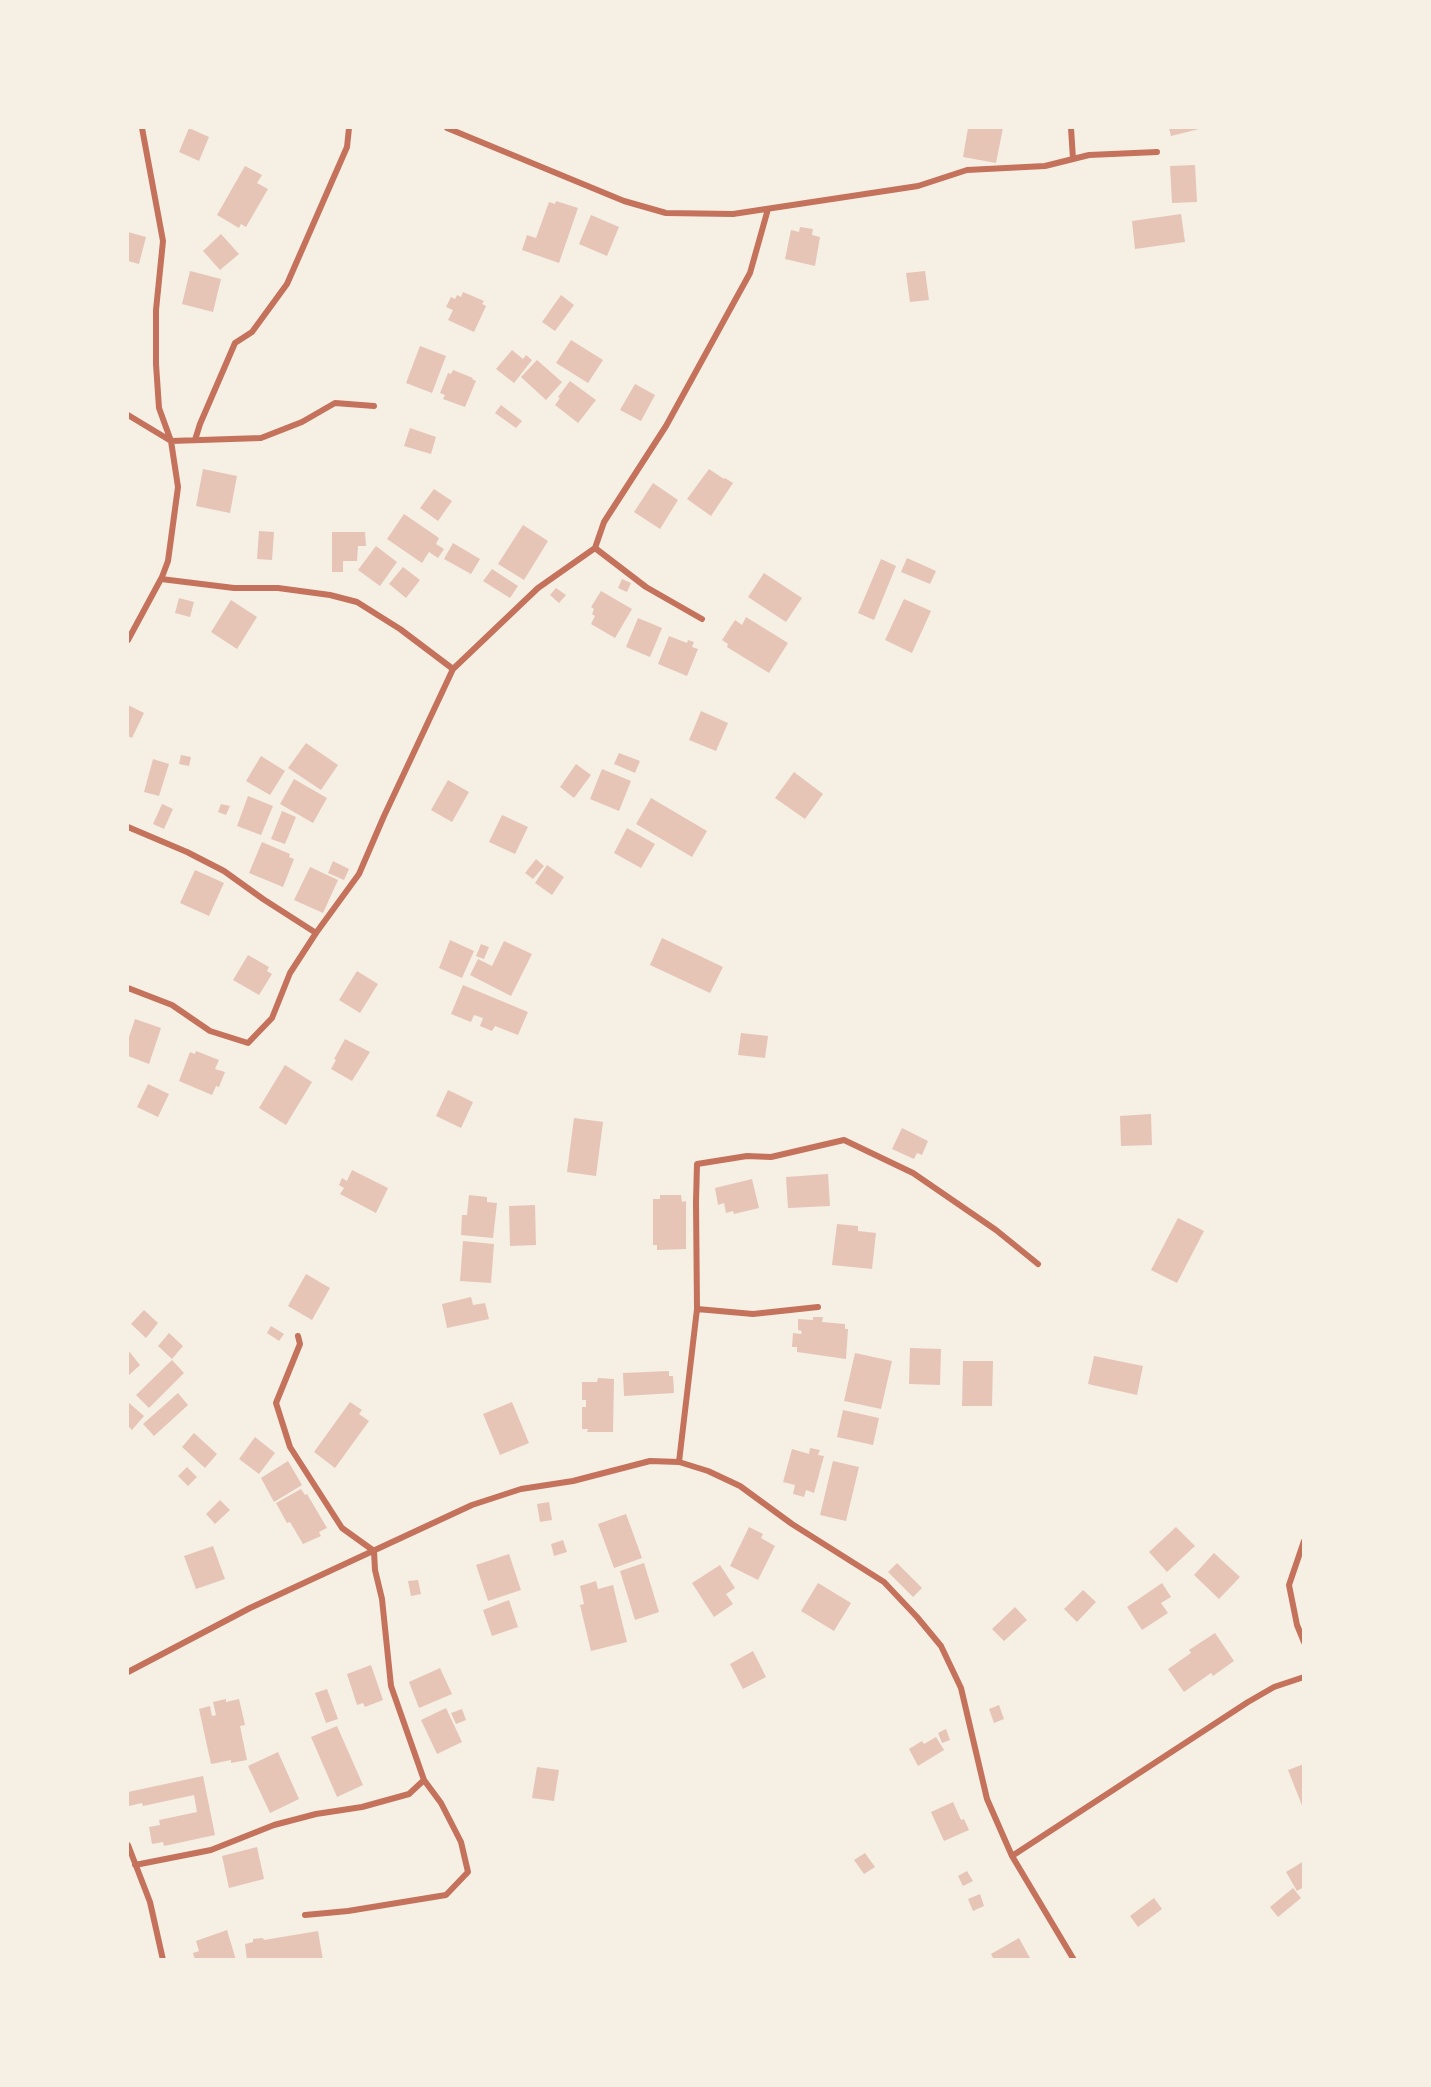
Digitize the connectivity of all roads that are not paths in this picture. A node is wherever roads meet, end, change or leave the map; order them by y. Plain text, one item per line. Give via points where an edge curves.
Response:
1 (141, 128) edge
2 (349, 128) edge
3 (447, 128) edge
4 (1071, 128) edge
5 (1156, 152) dead end
6 (1073, 159) junction
7 (768, 209) junction
8 (374, 406) dead end
9 (128, 415) edge
10 (195, 440) junction
11 (171, 441) junction
12 (596, 548) junction
13 (161, 579) junction
14 (702, 619) dead end
15 (128, 640) edge
16 (453, 669) junction
17 (128, 827) edge
18 (316, 933) junction
19 (128, 988) edge
20 (1038, 1264) dead end
21 (818, 1307) dead end
22 (697, 1309) junction
23 (298, 1336) dead end
24 (679, 1461) junction
25 (1304, 1541) edge
26 (374, 1551) junction
27 (1304, 1642) edge
28 (128, 1672) edge
29 (1304, 1677) edge
30 (424, 1780) junction
31 (128, 1845) edge
32 (1012, 1856) junction
33 (135, 1865) junction
34 (305, 1915) dead end
35 (163, 1959) edge
36 (1074, 1959) edge

1 - 11 street via 163,241 156,310 156,364 159,408
2 - 10 street via 347,147 287,284 252,332 235,343
3 - 7 street via 651,210 733,214
4 - 6 street
5 - 6 street
6 - 7 street via 1045,166 967,170 918,186
7 - 12 street via 750,273 666,426 604,522
8 - 10 street via 335,403 302,422 261,438
9 - 11 street
10 - 11 street
11 - 13 street via 178,487 172,542
12 - 14 street via 646,587
12 - 16 street via 538,588
13 - 15 street
13 - 16 street via 234,588 278,588 357,602
16 - 18 street via 359,874
17 - 18 street via 224,871
18 - 19 street via 290,973 272,1018 248,1043 210,1031 172,1005
20 - 22 street via 913,1173 844,1140 771,1158 747,1156 697,1164
21 - 22 street via 753,1314
22 - 24 street
23 - 26 street via 300,1344 276,1403 290,1447 342,1528
24 - 26 street via 650,1461 573,1481 521,1489 472,1505
24 - 32 street via 740,1486 884,1582 917,1617 941,1646 961,1688 987,1799
25 - 27 street via 1289,1585
26 - 28 street via 250,1608
26 - 30 street via 392,1686
29 - 32 street via 1274,1687 1248,1702
30 - 33 street via 409,1794 274,1825 211,1850
30 - 34 street via 461,1842 468,1872 446,1895
31 - 33 street
32 - 36 street
33 - 35 street via 150,1902

